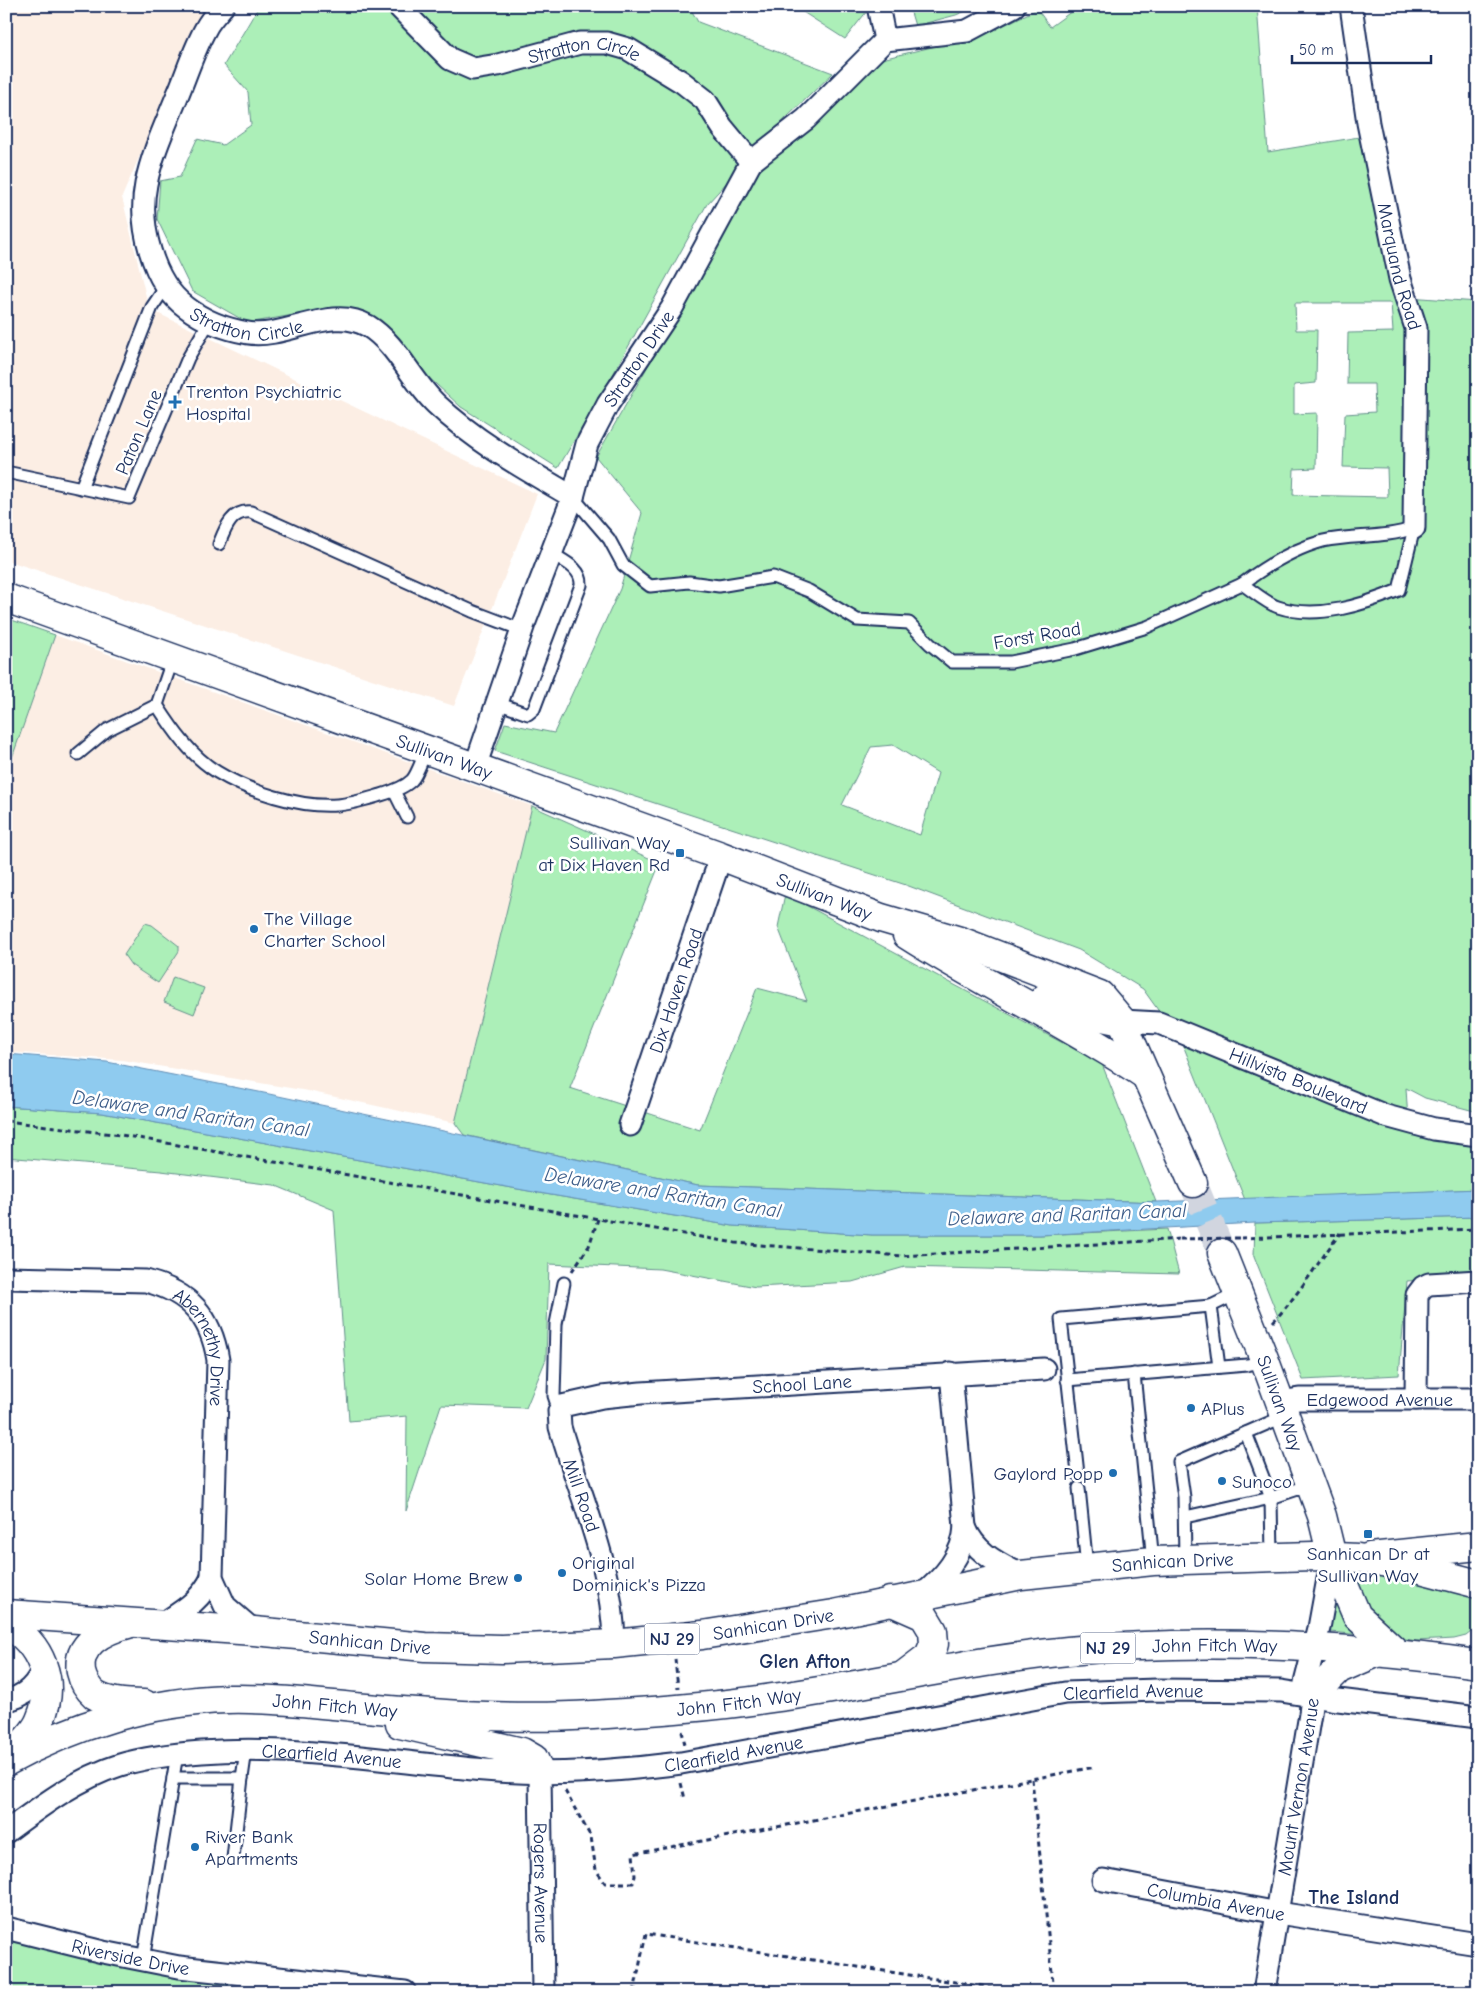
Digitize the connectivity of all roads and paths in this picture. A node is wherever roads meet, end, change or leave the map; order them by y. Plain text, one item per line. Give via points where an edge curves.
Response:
1 (223, 6) edge
2 (398, 6) edge
3 (878, 6) edge
4 (1014, 6) edge
5 (1351, 6) edge
6 (885, 40) junction
7 (751, 162) junction
8 (167, 285) junction
9 (209, 322) junction
10 (6, 472) edge
11 (81, 488) junction
12 (573, 497) junction
13 (1414, 528) junction
14 (219, 544) dead end
15 (551, 553) junction
16 (1242, 584) junction
17 (6, 598) edge
18 (522, 630) junction
19 (173, 658) junction
20 (497, 703) junction
21 (157, 705) junction
22 (427, 750) junction
23 (78, 754) dead end
24 (476, 767) junction
25 (394, 791) junction
26 (407, 817) dead end
27 (721, 856) junction
28 (881, 918) junction
29 (987, 982) junction
30 (1122, 1021) junction
31 (1145, 1075) junction
32 (6, 1121) edge
33 (630, 1124) dead end
34 (1478, 1135) edge
35 (1193, 1183) tunnel mouth
36 (598, 1219) junction
37 (1478, 1229) edge
38 (1340, 1233) junction
39 (1232, 1245) junction
40 (6, 1278) edge
41 (1478, 1281) edge
42 (564, 1283) joint
43 (1238, 1292) junction
44 (1211, 1306) junction
45 (1269, 1327) dead end
46 (1266, 1361) junction
47 (1220, 1367) junction
48 (1044, 1369) dead end
49 (951, 1373) junction
50 (1134, 1374) junction
51 (1067, 1380) junction
52 (1416, 1399) junction
53 (1478, 1399) edge
54 (560, 1409) junction
55 (1283, 1409) junction
56 (1246, 1433) junction
57 (1078, 1474) dead end
58 (1310, 1485) junction
59 (1079, 1488) dead end
60 (1271, 1498) junction
61 (1185, 1517) junction
62 (965, 1527) junction
63 (1478, 1546) edge
64 (1272, 1557) junction
65 (1345, 1557) junction
66 (1186, 1559) junction
67 (1154, 1561) junction
68 (1087, 1567) junction
69 (1021, 1575) junction
70 (212, 1577) junction
71 (1476, 1584) edge
72 (922, 1595) junction
73 (890, 1601) junction
74 (6, 1614) edge
75 (134, 1622) junction
76 (6, 1624) edge
77 (161, 1625) junction
78 (254, 1631) junction
79 (614, 1644) junction
80 (1314, 1646) junction
81 (1478, 1650) edge
82 (1388, 1652) junction
83 (1435, 1658) junction
84 (1478, 1664) edge
85 (44, 1666) junction
86 (903, 1676) junction
87 (1312, 1696) junction
88 (6, 1700) edge
89 (172, 1705) junction
90 (349, 1707) junction
91 (1478, 1717) edge
92 (246, 1750) junction
93 (177, 1754) junction
94 (6, 1760) edge
95 (1094, 1767) dead end
96 (540, 1773) junction
97 (680, 1777) dead end
98 (173, 1778) junction
99 (242, 1778) junction
100 (1032, 1778) junction
101 (564, 1789) dead end
102 (685, 1799) dead end
103 (6, 1832) edge
104 (233, 1858) dead end
105 (1103, 1880) dead end
106 (1278, 1913) junction
107 (6, 1928) edge
108 (1478, 1944) edge
109 (143, 1960) junction
110 (406, 1992) edge
111 (543, 1992) edge
112 (634, 1992) edge
113 (1019, 1992) edge
114 (1054, 1992) edge
115 (1264, 1992) edge

1 - 8 street, Stratton Circle via 206,28 152,158 145,186 144,219 148,243
2 - 7 street, Stratton Circle via 450,59 473,69 580,43 607,43 628,50 682,82 705,100
3 - 6 street
4 - 6 street via 967,31
5 - 13 street, Marquand Road via 1368,123 1400,279 1416,328
6 - 7 street, Stratton Drive via 806,119
7 - 12 street, Stratton Drive via 672,308 608,404 587,444
8 - 9 street, Stratton Circle via 184,306
8 - 11 lane via 152,308
9 - 11 lane, Paton Lane via 188,358 129,498
9 - 12 street, Stratton Circle via 249,333 281,332 338,318 354,320 369,327 458,425
10 - 11 lane, Paton Lane
12 - 15 street, Stratton Drive
12 - 16 lane, Forst Road via 609,539 624,565 650,586 689,582 719,586 773,577 809,591 858,620 909,623 952,662 1011,662 1074,649 1146,628
13 - 16 lane, Forst Road via 1398,534 1324,541 1263,568
13 - 16 lane via 1399,590 1376,600 1305,612 1277,607
14 - 18 lane via 234,517 244,511 251,512 472,611
15 - 18 street, Stratton Drive
15 - 20 lane via 575,569 581,585 534,709 528,714
17 - 19 main road, Sullivan Way
18 - 20 street, Stratton Drive
19 - 21 lane
19 - 22 main road, Sullivan Way
20 - 24 street, Stratton Drive
21 - 23 lane via 106,730
21 - 25 lane via 173,731 193,753 216,772 261,792 296,801 336,805
22 - 24 main road, Sullivan Way
22 - 25 lane via 412,780
24 - 27 main road, Sullivan Way
25 - 26 lane
27 - 28 main road, Sullivan Way
27 - 33 street, Dix Haven Road
28 - 29 main road, Sullivan Way
28 - 30 main road, Sullivan Way via 963,942 1100,994
29 - 30 main road via 1040,996 1092,1015
29 - 31 main road, Sullivan Way via 1080,1033
30 - 31 main road, Sullivan Way
30 - 34 street, Hillvista Boulevard via 1159,1022 1386,1116 1434,1129
31 - 35 main road, Sullivan Way
32 - 36 path via 121,1135
36 - 39 path, bridge via 735,1243 902,1256 1180,1238
36 - 42 path via 589,1246
37 - 38 path
38 - 39 path
38 - 45 path via 1307,1276 1293,1301
39 - 43 main road, Sullivan Way
40 - 70 street, Abernethy Drive via 146,1281 184,1296 199,1311 210,1329 218,1360
41 - 52 street via 1429,1284 1417,1295
42 - 54 lane via 556,1324 554,1396
43 - 44 lane
43 - 46 main road, Sullivan Way
44 - 47 lane
44 - 51 lane via 1061,1319
46 - 47 lane
46 - 55 main road, Sullivan Way
47 - 50 lane
48 - 49 street, School Lane
49 - 54 street, School Lane via 641,1393 602,1398
49 - 62 street
50 - 51 lane
50 - 67 lane
51 - 57 lane
52 - 53 street, Edgewood Avenue
52 - 55 street, Edgewood Avenue via 1299,1399
54 - 79 street, Mill Road via 560,1427 566,1448 600,1546
55 - 56 lane
55 - 58 main road, Sullivan Way
56 - 60 lane
56 - 61 lane via 1179,1462
58 - 60 lane
58 - 65 main road, Sullivan Way via 1326,1531
59 - 68 lane
60 - 61 lane
60 - 64 lane
61 - 66 lane
62 - 69 street via 970,1541 982,1552
62 - 72 street via 964,1542 946,1572
63 - 65 main road, Sanhican Drive
64 - 65 main road, Sanhican Drive / NJ 29
64 - 66 main road, Sanhican Drive / NJ 29
65 - 71 main road, NJ 29 via 1417,1568
65 - 80 street, Mount Vernon Avenue
65 - 82 main road, Sullivan Way via 1357,1616
66 - 67 main road, Sanhican Drive / NJ 29
67 - 68 main road, Sanhican Drive / NJ 29
68 - 69 main road, Sanhican Drive / NJ 29
69 - 72 main road, Sanhican Drive / NJ 29
70 - 77 street via 205,1592
70 - 78 street, Abernethy Drive via 225,1606
72 - 73 main road, Sanhican Drive / NJ 29
73 - 79 main road, Sanhican Drive / NJ 29 via 767,1626
73 - 86 main road via 924,1616 933,1631 934,1644 929,1656
74 - 75 main road, Sanhican Drive / NJ 29
75 - 77 main road, Sanhican Drive / NJ 29
75 - 89 main road via 104,1632 91,1642 82,1660 83,1680 91,1691 105,1699
76 - 85 main road via 28,1638
77 - 78 main road, Sanhican Drive / NJ 29
78 - 79 main road, Sanhican Drive / NJ 29 via 425,1647 502,1649
80 - 82 main road, John Fitch Way / NJ 29
80 - 86 main road, John Fitch Way / NJ 29 via 1202,1643 1124,1646 1008,1658
80 - 87 street, Mount Vernon Avenue via 1305,1683
81 - 83 main road
82 - 83 main road, John Fitch Way / NJ 29
82 - 87 main road via 1339,1669
83 - 84 main road, John Fitch Way / NJ 29
85 - 88 street via 29,1690
85 - 94 main road via 47,1691 40,1720
86 - 90 main road, John Fitch Way / NJ 29 via 679,1710 577,1716 502,1717
87 - 91 street, Clearfield Avenue
87 - 96 street, Clearfield Avenue via 1271,1691 1065,1693 681,1763 618,1771
87 - 106 street, Mount Vernon Avenue
89 - 90 main road, John Fitch Way / NJ 29 via 253,1699
89 - 94 main road, John Fitch Way / NJ 29 via 78,1729
90 - 96 main road via 414,1728 522,1752 534,1759
92 - 93 street, Clearfield Avenue
92 - 96 street, Clearfield Avenue via 286,1750
92 - 99 lane
93 - 98 lane
93 - 103 street, Clearfield Avenue via 154,1756 90,1776
95 - 100 path
96 - 111 street, Rogers Avenue
97 - 102 path
98 - 99 lane
98 - 109 lane
99 - 104 lane
100 - 101 path via 633,1854 633,1883 605,1883 596,1870 591,1837
100 - 114 path
105 - 106 street, Columbia Avenue
106 - 108 street, Columbia Avenue
106 - 115 street, Mount Vernon Avenue
107 - 109 street, Riverside Drive
109 - 110 street, Riverside Drive via 260,1977
112 - 113 path via 646,1934

